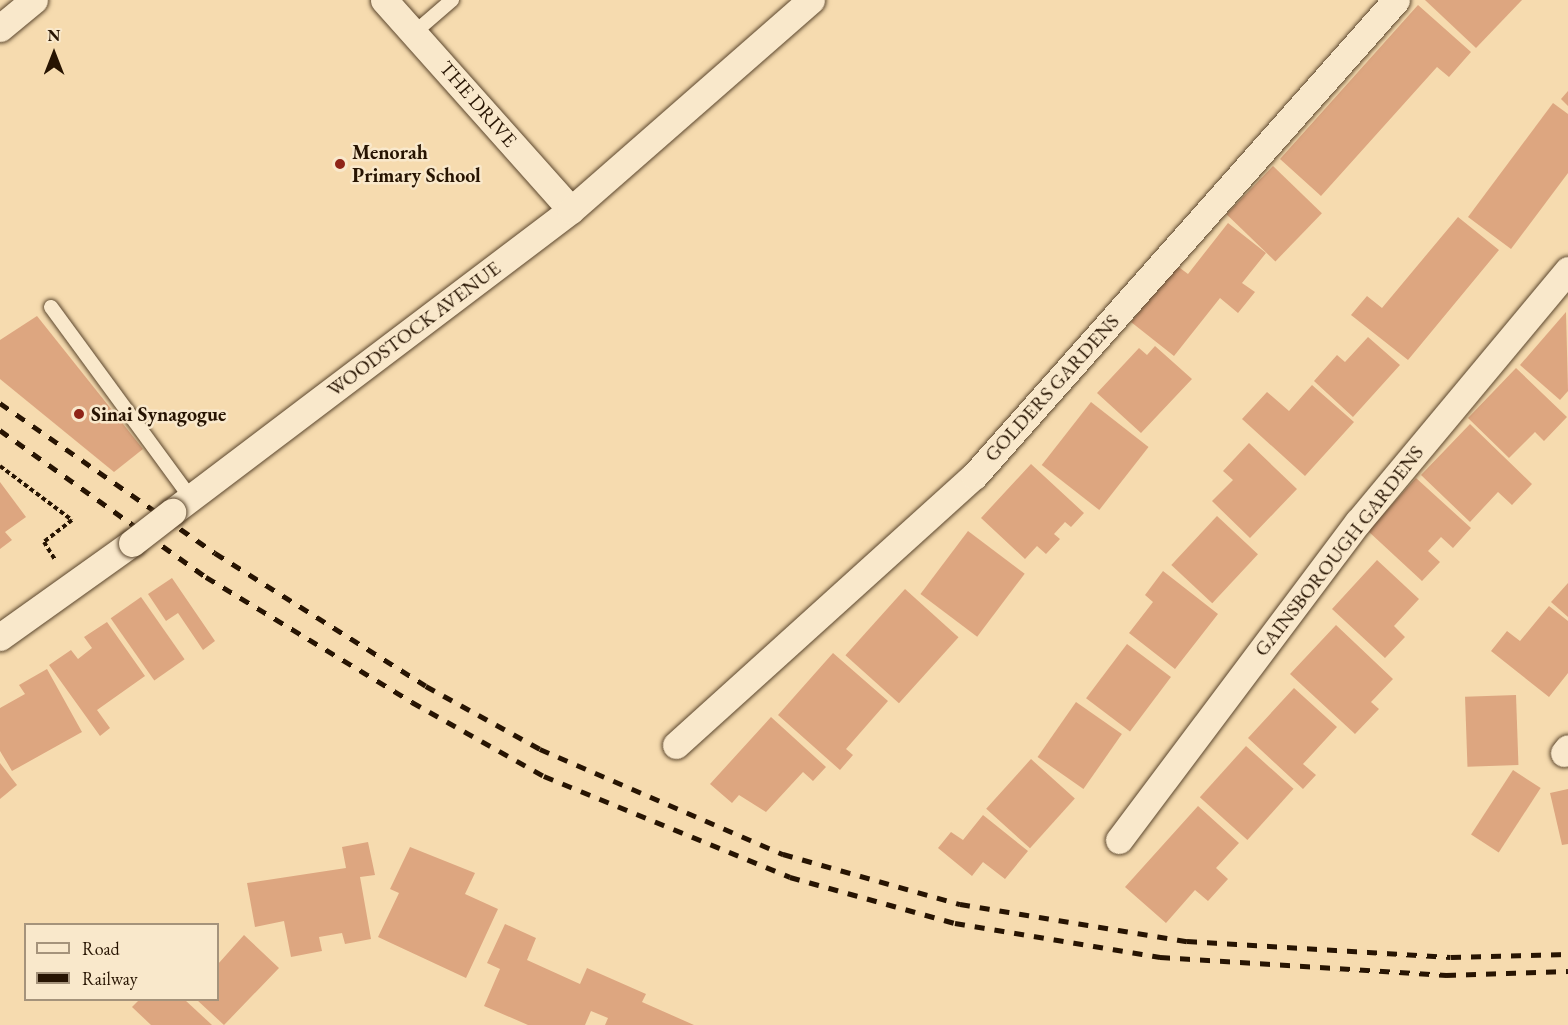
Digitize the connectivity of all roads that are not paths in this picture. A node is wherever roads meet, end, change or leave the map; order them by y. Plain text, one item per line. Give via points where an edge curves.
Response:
1 (34, 0) edge
2 (384, 0) edge
3 (452, 0) edge
4 (811, 0) edge
5 (1396, 0) edge
6 (0, 28) edge
7 (415, 32) junction
8 (571, 210) junction
9 (1568, 270) edge
10 (51, 306) dead end
11 (181, 505) junction
12 (0, 637) edge
13 (676, 745) dead end
14 (1119, 840) dead end

1 - 6 street
2 - 7 street, THE DRIVE
3 - 7 lane
4 - 8 street, WOODSTOCK AVENUE
5 - 13 street, GOLDERS GARDENS via 974,476
7 - 8 street, THE DRIVE
8 - 11 street, WOODSTOCK AVENUE
9 - 14 street, GAINSBOROUGH GARDENS via 1358,522
10 - 11 lane
11 - 12 street, WOODSTOCK AVENUE, bridge

